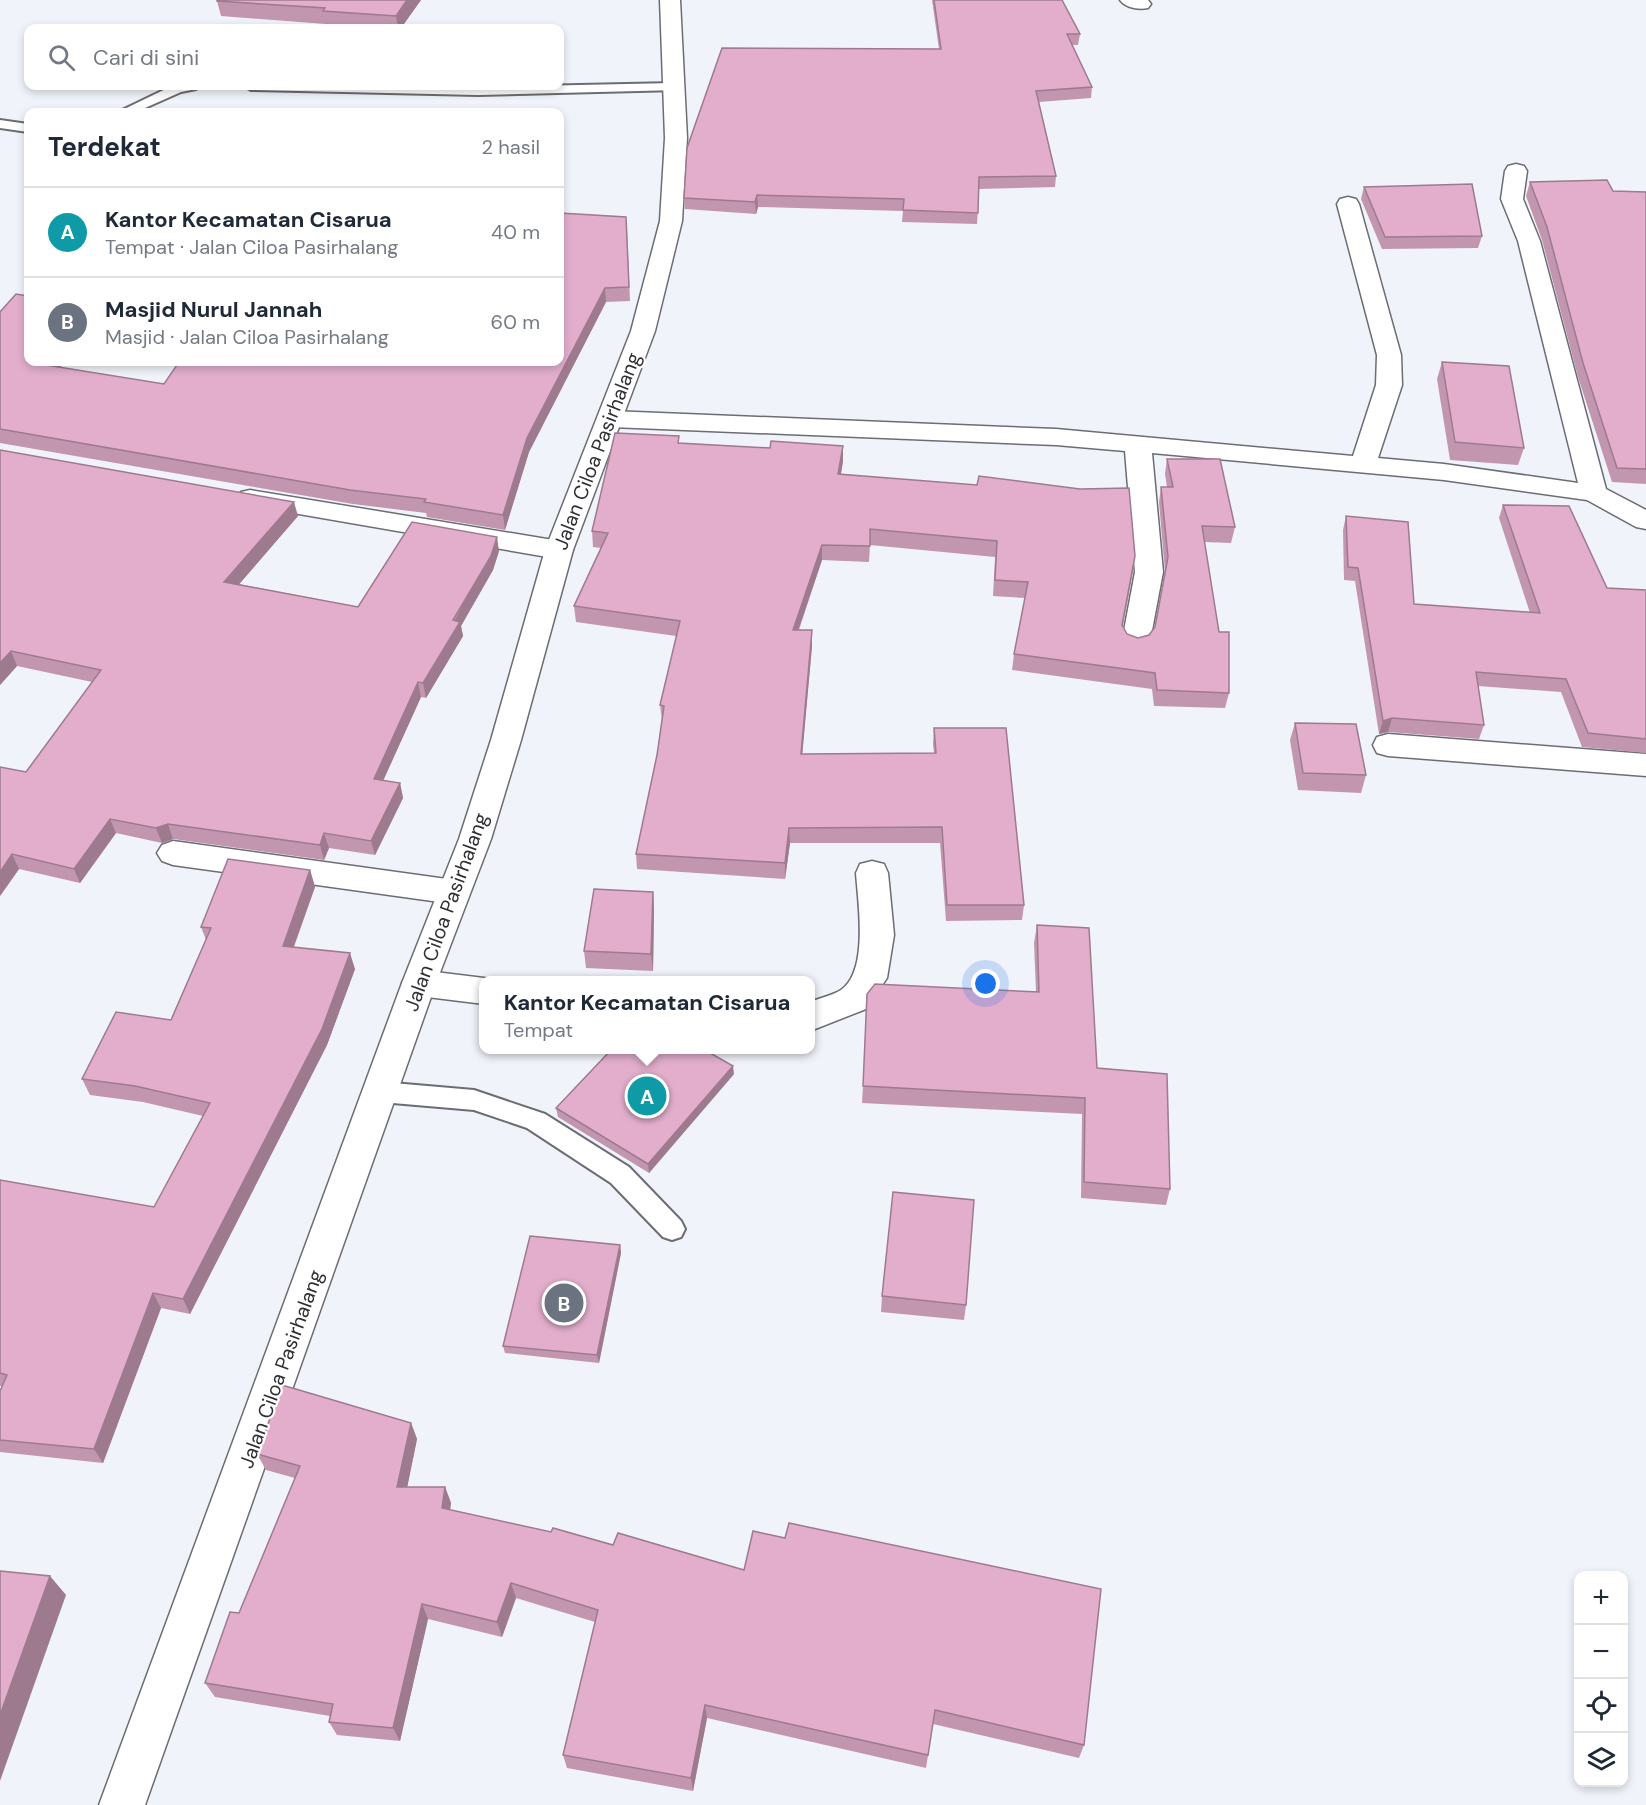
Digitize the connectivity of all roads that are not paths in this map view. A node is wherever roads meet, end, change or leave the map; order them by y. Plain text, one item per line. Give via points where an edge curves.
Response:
1 (670, 0) edge
2 (674, 87) junction
3 (564, 89) edge
4 (174, 90) edge
5 (433, 90) edge
6 (527, 90) edge
7 (134, 108) edge
8 (0, 124) edge
9 (24, 127) edge
10 (1516, 171) dead end
11 (1348, 204) dead end
12 (610, 418) junction
13 (1138, 445) junction
14 (1363, 465) junction
15 (222, 493) edge
16 (1594, 493) junction
17 (1646, 521) edge
18 (559, 550) junction
19 (1136, 641) edge
20 (1388, 745) dead end
21 (1646, 765) edge
22 (173, 853) dead end
23 (872, 873) dead end
24 (454, 892) junction
25 (419, 983) junction
26 (479, 990) edge
27 (815, 1015) edge
28 (381, 1092) junction
29 (672, 1229) dead end
30 (122, 1805) edge

1 - 2 street, Jalan Ciloa Pasirhalang
2 - 3 lane
2 - 12 street, Jalan Ciloa Pasirhalang via 676,138 670,221 643,331
4 - 7 lane
5 - 6 lane
8 - 9 lane
10 - 16 street via 1512,199 1529,241
11 - 14 street via 1389,355 1389,385
12 - 13 street via 1056,437
12 - 18 street, Jalan Ciloa Pasirhalang
13 - 14 street
13 - 19 street via 1149,572
14 - 16 street
15 - 18 street
16 - 17 street
18 - 24 street, Jalan Ciloa Pasirhalang via 506,740
20 - 21 street
22 - 24 street
23 - 27 street via 877,935 870,978 854,999
24 - 25 street, Jalan Ciloa Pasirhalang
25 - 26 street
25 - 28 street, Jalan Ciloa Pasirhalang
28 - 29 lane via 474,1100 536,1121 620,1175
28 - 30 street, Jalan Ciloa Pasirhalang

